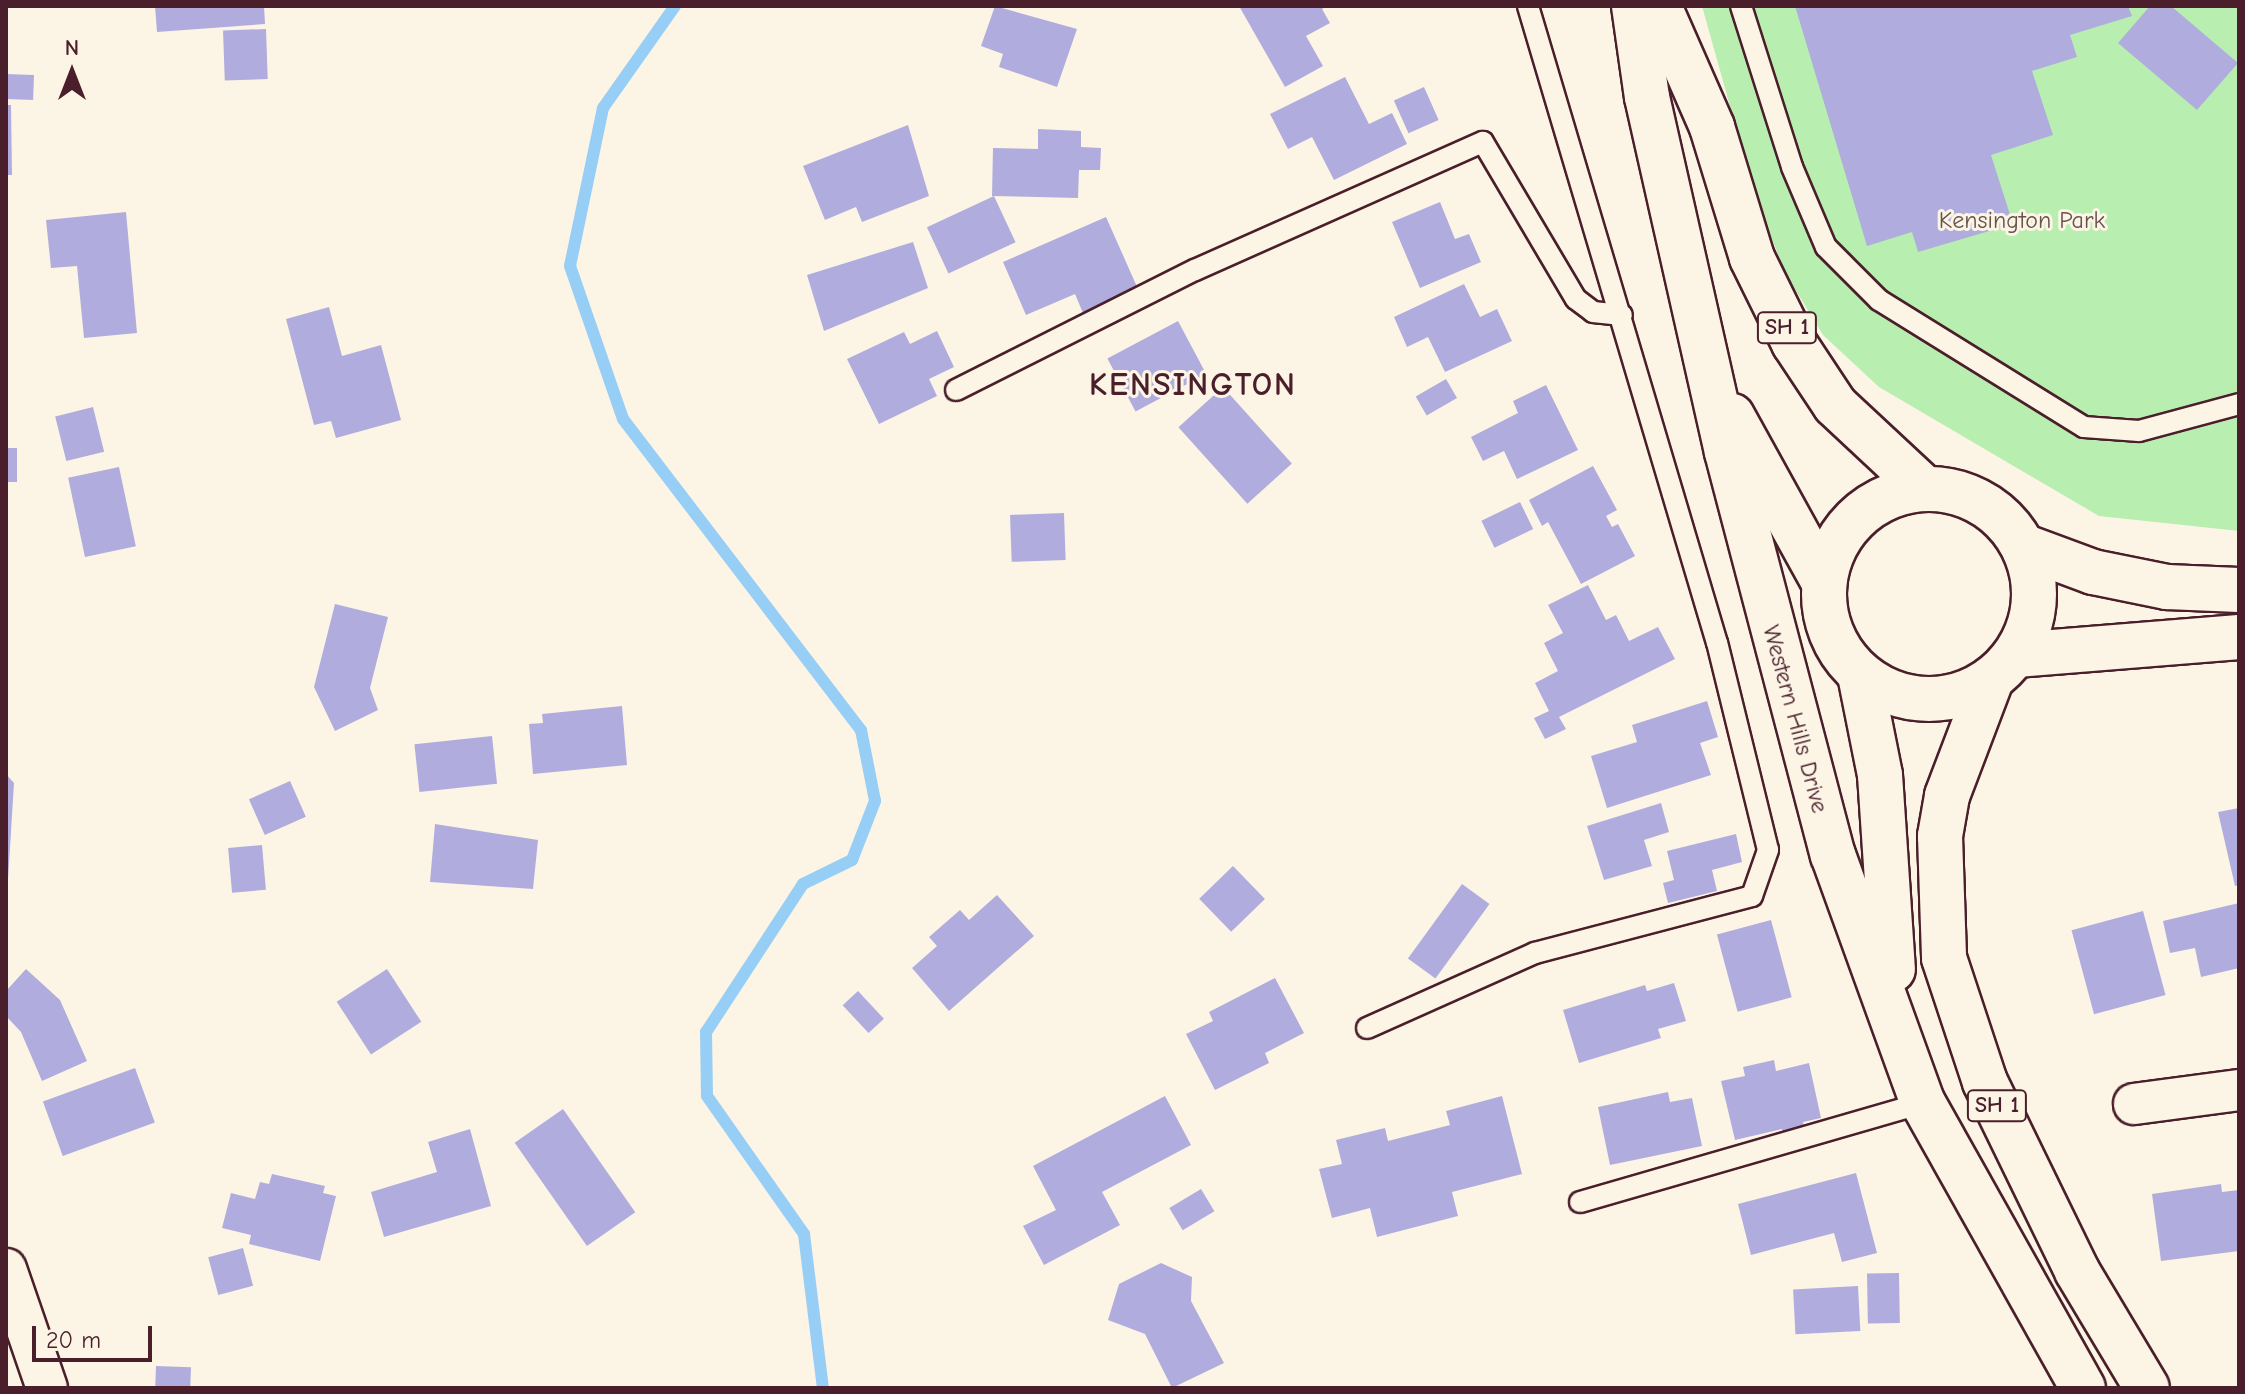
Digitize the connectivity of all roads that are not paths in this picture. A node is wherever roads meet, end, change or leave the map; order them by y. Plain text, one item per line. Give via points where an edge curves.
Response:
1 (1528, 6) edge
2 (1634, 6) edge
3 (1659, 6) edge
4 (1741, 6) edge
5 (1622, 315) junction
6 (1714, 387) junction
7 (956, 390) dead end
8 (2239, 404) edge
9 (1925, 489) junction
10 (2023, 546) junction
11 (1824, 583) junction
12 (2239, 590) edge
13 (2239, 637) edge
14 (2003, 667) junction
15 (1860, 675) junction
16 (1367, 1028) dead end
17 (1900, 1040) junction
18 (2239, 1090) edge
19 (1923, 1103) junction
20 (2134, 1104) dead end
21 (1580, 1202) dead end
22 (6, 1269) edge
23 (42, 1386) edge
24 (2083, 1388) edge
25 (2147, 1388) edge

1 - 5 lane
2 - 6 main road, Western Hills Drive / SH 1 via 1647,97
3 - 9 main road, SH 1 via 1712,127 1752,258 1794,343 1835,405
4 - 8 lane via 1792,167 1826,247 1879,300 2084,427 2139,431
5 - 7 lane via 1593,312 1576,299 1483,142 1195,270
5 - 16 lane via 1769,837 1752,896 1535,953
6 - 11 main road, SH 1
6 - 17 main road, Western Hills Drive / SH 1 via 1804,759
9 - 10 main road, SH 1 via 1982,504
9 - 11 main road via 1877,502 1857,517 1829,558
10 - 12 main road via 2108,575 2167,587
10 - 14 main road, SH 1 via 2034,607
11 - 15 main road, SH 1 via 1834,640
13 - 14 main road
14 - 15 main road via 1954,697 1915,699
14 - 25 main road, SH 1 via 1947,796 1940,836 1944,958 1992,1095 2077,1271
15 - 17 main road, SH 1 via 1880,775 1885,913
17 - 19 main road, Western Hills Drive / SH 1
18 - 20 street
19 - 21 lane
19 - 24 main road, Western Hills Drive / SH 1
22 - 23 street

